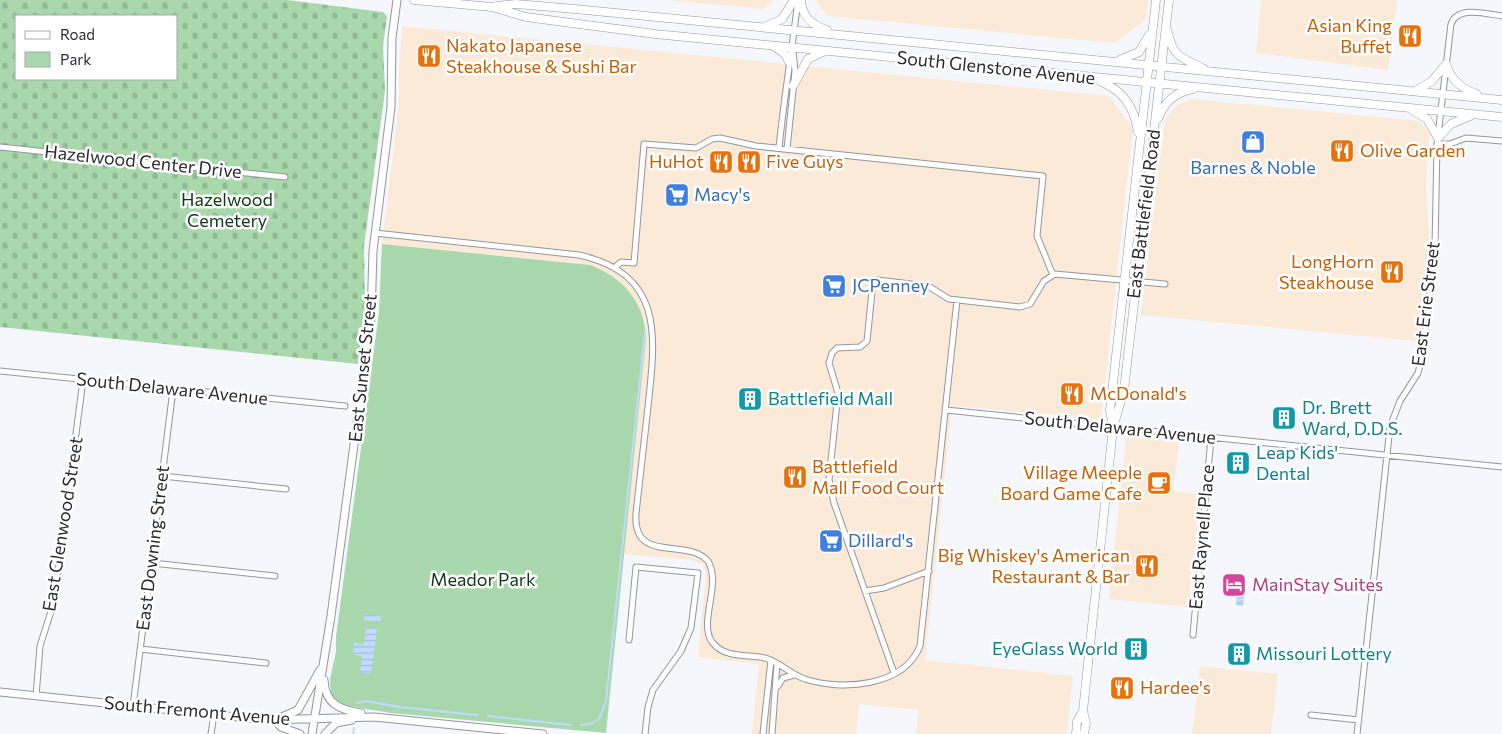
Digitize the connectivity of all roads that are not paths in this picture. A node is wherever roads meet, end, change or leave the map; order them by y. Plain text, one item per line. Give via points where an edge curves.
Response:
1 (397, 0) edge
2 (414, 0) edge
3 (794, 0) edge
4 (800, 0) edge
5 (1156, 0) edge
6 (1169, 0) edge
7 (492, 7) junction
8 (1502, 16) edge
9 (1166, 24) junction
10 (1153, 26) junction
11 (762, 27) junction
12 (795, 30) junction
13 (846, 36) junction
14 (774, 46) junction
15 (793, 48) junction
16 (827, 51) junction
17 (789, 62) junction
18 (1115, 62) junction
19 (1446, 64) junction
20 (1148, 65) junction
21 (1161, 66) junction
22 (1208, 71) junction
23 (1091, 77) junction
24 (1146, 83) junction
25 (1160, 84) junction
26 (793, 86) junction
27 (1202, 88) junction
28 (1413, 91) junction
29 (1443, 94) junction
30 (1493, 99) junction
31 (1502, 100) edge
32 (1408, 108) junction
33 (1441, 111) junction
34 (1476, 114) junction
35 (1502, 117) edge
36 (1154, 127) junction
37 (1438, 141) junction
38 (1502, 141) edge
39 (1139, 143) junction
40 (0, 147) edge
41 (779, 148) junction
42 (787, 149) junction
43 (285, 177) dead end
44 (374, 233) junction
45 (614, 268) junction
46 (1054, 275) junction
47 (1124, 280) junction
48 (1135, 281) junction
49 (1165, 284) dead end
50 (957, 300) junction
51 (0, 370) edge
52 (83, 380) junction
53 (173, 390) junction
54 (345, 406) dead end
55 (946, 410) junction
56 (1113, 428) junction
57 (1211, 438) junction
58 (1387, 455) junction
59 (1502, 467) edge
60 (162, 476) junction
61 (286, 489) dead end
62 (152, 562) junction
63 (929, 571) junction
64 (276, 576) dead end
65 (865, 591) junction
66 (1193, 635) dead end
67 (629, 640) dead end
68 (140, 649) junction
69 (771, 660) junction
70 (266, 663) dead end
71 (777, 664) junction
72 (323, 665) junction
73 (894, 673) junction
74 (794, 675) junction
75 (776, 691) junction
76 (0, 692) edge
77 (36, 696) junction
78 (132, 706) junction
79 (1083, 711) junction
80 (214, 714) junction
81 (1311, 715) dead end
82 (370, 717) junction
83 (314, 718) junction
84 (275, 720) junction
85 (1359, 720) junction
86 (481, 731) edge
87 (211, 734) edge
88 (300, 734) edge
89 (312, 734) edge
90 (326, 734) edge
91 (543, 734) edge
92 (645, 734) edge
93 (763, 734) edge
94 (772, 734) edge
95 (1076, 734) edge
96 (1084, 734) edge
97 (1358, 734) edge

1 - 44 main road, East Sunset Street via 392,38 391,107
2 - 7 main road, South Glenstone Avenue
3 - 11 main road via 790,10 778,22
4 - 12 street
4 - 13 main road via 804,14 814,25
5 - 10 main road, East Battlefield Road
6 - 9 main road, East Battlefield Road
7 - 11 main road, South Glenstone Avenue via 516,4
7 - 14 main road, South Glenstone Avenue via 526,17
8 - 19 street, East Erie Street via 1468,12 1454,18
9 - 21 main road, East Battlefield Road
9 - 22 main road via 1177,55
10 - 18 main road via 1139,52
10 - 20 main road, East Battlefield Road
11 - 12 main road, South Glenstone Avenue
12 - 13 main road, South Glenstone Avenue
12 - 15 street
13 - 18 main road, South Glenstone Avenue
14 - 15 main road, South Glenstone Avenue
14 - 17 main road
15 - 16 main road, South Glenstone Avenue
15 - 17 street
15 - 26 street
16 - 23 main road, South Glenstone Avenue
16 - 26 main road via 808,59
17 - 41 street
18 - 20 main road, South Glenstone Avenue
19 - 28 main road via 1427,86
19 - 29 street, East Erie Street
19 - 30 main road via 1460,86
20 - 21 main road, South Glenstone Avenue
20 - 24 main road, East Battlefield Road
21 - 22 main road, South Glenstone Avenue
21 - 25 main road, East Battlefield Road
22 - 28 main road, South Glenstone Avenue
23 - 24 main road, South Glenstone Avenue
23 - 39 main road via 1126,97 1135,115
24 - 25 main road, South Glenstone Avenue
24 - 39 main road, East Battlefield Road
25 - 27 main road, South Glenstone Avenue
25 - 36 main road, East Battlefield Road
26 - 42 street
27 - 32 main road, South Glenstone Avenue
27 - 36 main road via 1186,90 1171,98
28 - 29 main road, South Glenstone Avenue
29 - 30 main road, South Glenstone Avenue
29 - 33 street, East Erie Street
30 - 31 main road, South Glenstone Avenue
32 - 33 main road, South Glenstone Avenue
32 - 37 main road via 1427,119
33 - 34 main road, South Glenstone Avenue
33 - 37 street, East Erie Street
34 - 35 main road, South Glenstone Avenue
34 - 37 main road via 1451,124
36 - 48 main road, East Battlefield Road
37 - 38 street via 1450,144 1466,138
37 - 58 street, East Erie Street via 1434,247 1423,353 1418,373 1394,414
39 - 47 main road, East Battlefield Road
40 - 43 street, Hazelwood Center Drive
41 - 42 street
41 - 45 street via 718,138 696,148 644,144 634,263 621,262
42 - 46 street via 1043,176 1037,236
44 - 45 street via 569,254
44 - 72 main road, East Sunset Street via 371,318
45 - 69 street via 643,298 654,333 636,519 638,530 643,540 651,545 694,552 708,561 713,580 708,633 714,644 729,654
46 - 47 street
46 - 50 street via 1044,281 1027,306
47 - 48 street
47 - 56 main road, East Battlefield Road via 1110,410
48 - 49 street
48 - 56 main road, East Battlefield Road via 1124,390
50 - 55 street
50 - 65 street via 942,296 928,286 875,281 867,341 860,347 837,348 830,357 838,393 829,485
51 - 52 street, South Delaware Avenue
52 - 53 street, South Delaware Avenue
52 - 77 street, East Glenwood Street via 54,602 40,646
53 - 54 street, South Delaware Avenue
53 - 60 street, East Downing Street
55 - 56 street, South Delaware Avenue
55 - 63 street
56 - 57 street, South Delaware Avenue
56 - 79 main road, East Battlefield Road
57 - 58 street, South Delaware Avenue
57 - 66 street, East Raynell Place
58 - 59 street, South Delaware Avenue
58 - 85 street, East Erie Street
60 - 61 street
60 - 62 street, East Downing Street
62 - 64 street
62 - 68 street, East Downing Street
63 - 65 street via 884,588
63 - 73 street via 920,646 913,658
65 - 73 street
67 - 92 street via 636,567 698,573 691,628 681,650 653,690
68 - 70 street
68 - 78 street, East Downing Street
69 - 71 street
69 - 93 street
71 - 74 street
71 - 75 street
72 - 82 main road via 324,690 328,699 345,710
72 - 83 main road, East Sunset Street
72 - 84 main road via 298,710
73 - 74 street via 867,683 844,686
74 - 75 street via 782,678
75 - 94 street
76 - 77 main road, South Fremont Avenue
77 - 78 main road, South Fremont Avenue
78 - 80 main road, South Fremont Avenue
79 - 95 main road, East Battlefield Road via 1077,722
79 - 96 main road, East Battlefield Road
80 - 84 main road, South Fremont Avenue
80 - 87 street
81 - 85 street
82 - 83 main road, South Fremont Avenue
82 - 86 main road, South Fremont Avenue
82 - 90 main road via 336,724
83 - 84 main road, South Fremont Avenue
83 - 89 main road, East Sunset Street
84 - 88 main road via 282,727
85 - 97 street, East Erie Street
86 - 91 main road, South Fremont Avenue

